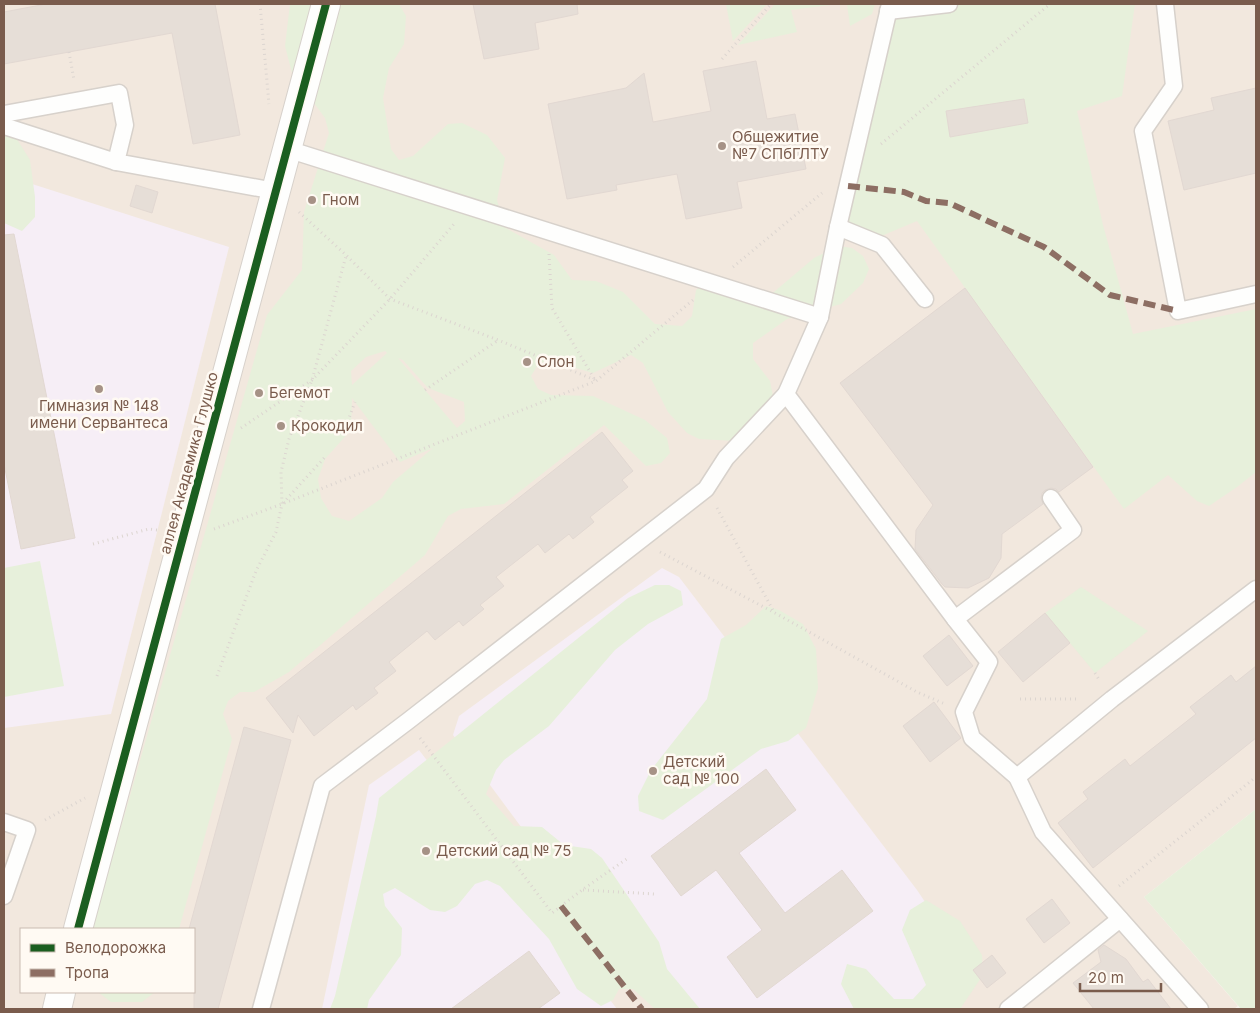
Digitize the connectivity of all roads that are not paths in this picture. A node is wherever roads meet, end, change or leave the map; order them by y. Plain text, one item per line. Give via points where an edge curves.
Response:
1 (326, 4) edge
2 (949, 4) edge
3 (1165, 4) edge
4 (889, 7) edge
5 (4, 114) edge
6 (4, 126) edge
7 (287, 149) junction
8 (116, 162) junction
9 (276, 191) junction
10 (838, 227) junction
11 (1256, 294) edge
12 (925, 299) dead end
13 (820, 317) junction
14 (786, 394) junction
15 (1051, 498) dead end
16 (1256, 589) edge
17 (955, 619) junction
18 (1017, 777) junction
19 (4, 822) edge
20 (4, 896) edge
21 (1120, 919) junction
22 (78, 928) edge
23 (62, 993) edge
24 (57, 1009) edge
25 (261, 1009) edge
26 (1008, 1009) edge
27 (1200, 1009) edge

1 - 7 street, аллея Академика Глушко
2 - 4 lane
3 - 11 lane via 1174,86 1143,131 1178,311
4 - 10 lane
5 - 8 lane via 120,93 125,125
6 - 8 lane
7 - 9 street, аллея Академика Глушко
7 - 13 lane
8 - 9 lane
9 - 22 street, аллея Академика Глушко
10 - 12 lane via 882,245
10 - 13 lane
13 - 14 lane
14 - 17 lane
14 - 25 lane via 726,458 706,489 322,786
15 - 17 lane via 1073,530
16 - 18 lane via 1112,699
17 - 18 lane via 989,662 964,712 972,738
18 - 21 lane via 1043,832
19 - 20 lane via 27,830
21 - 26 lane
21 - 27 lane
23 - 24 street

